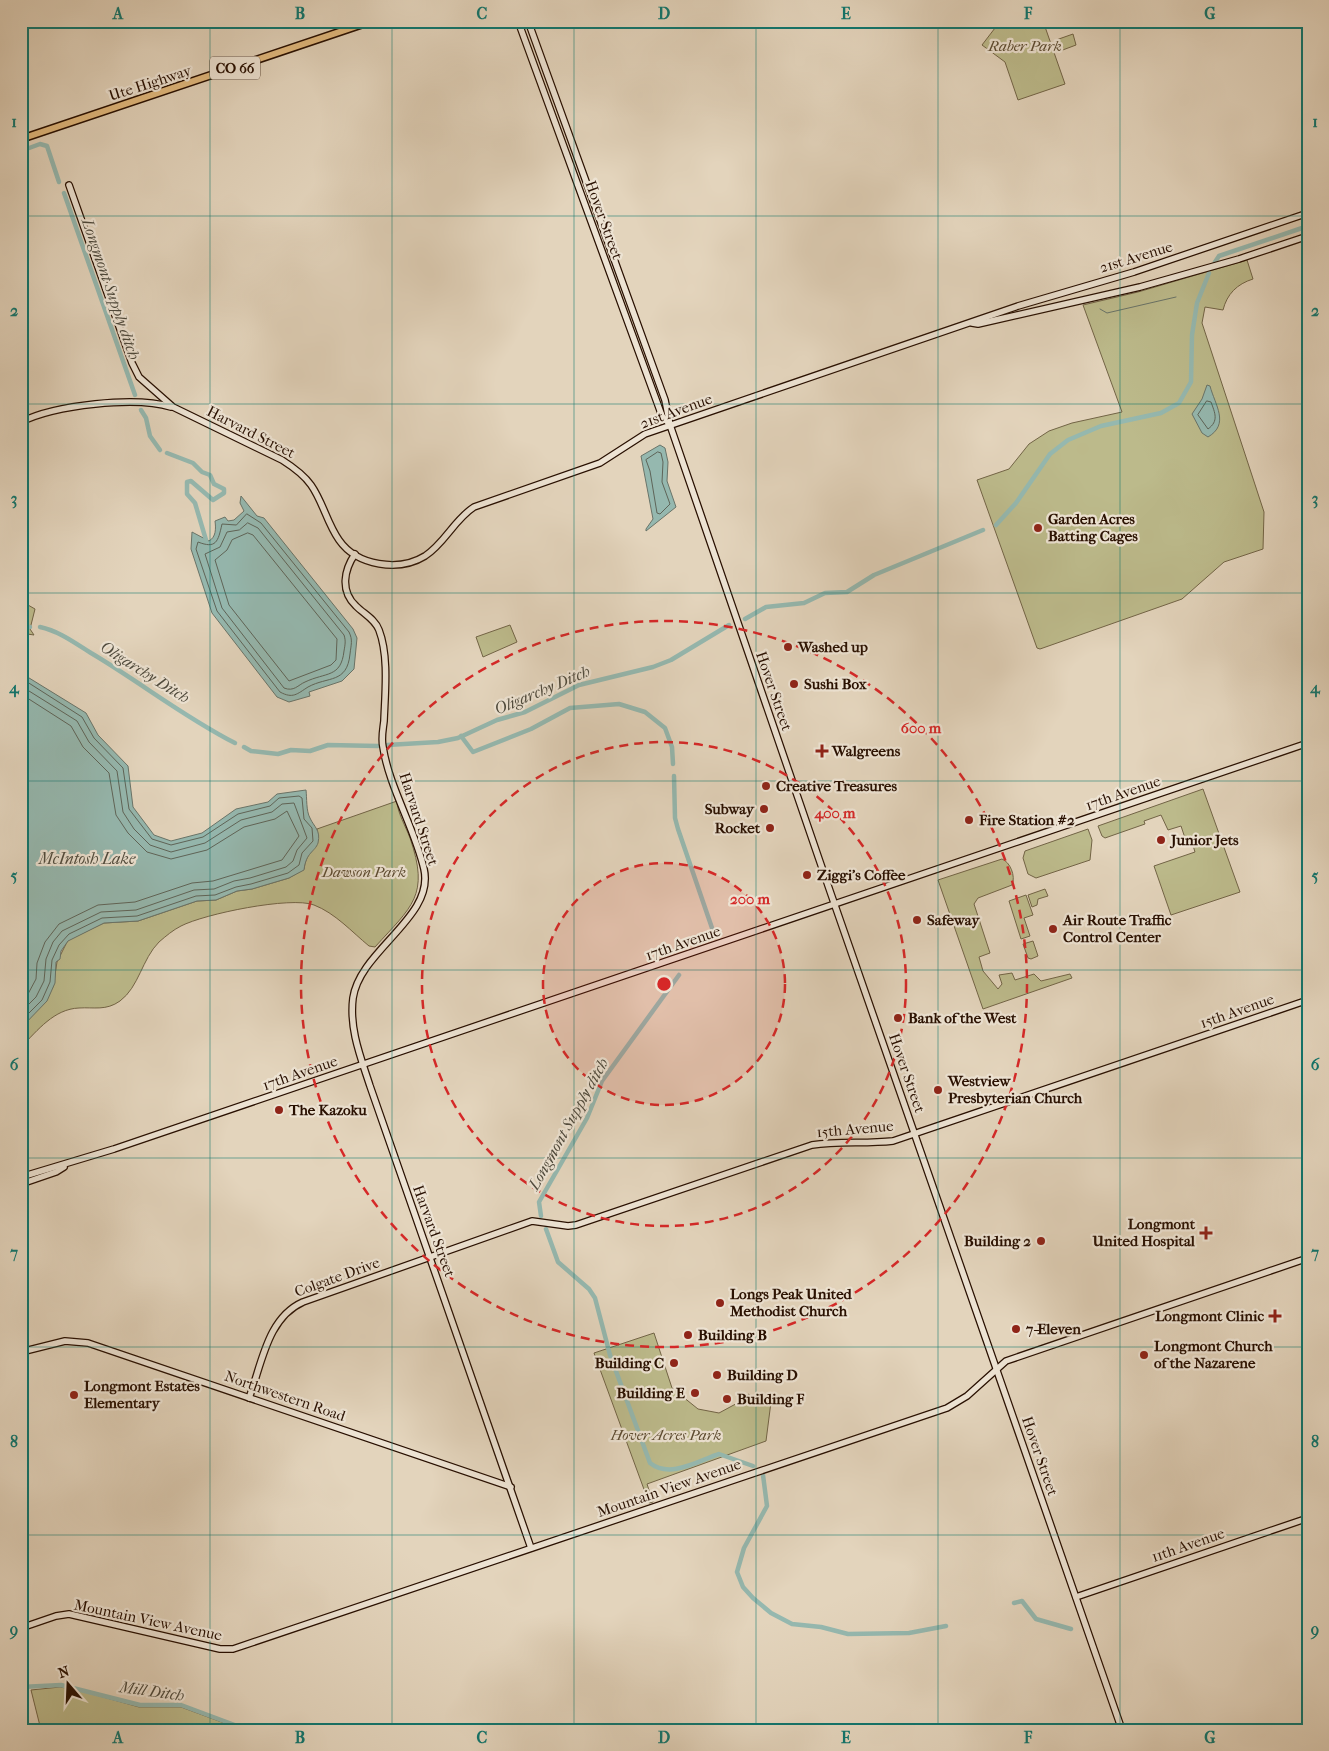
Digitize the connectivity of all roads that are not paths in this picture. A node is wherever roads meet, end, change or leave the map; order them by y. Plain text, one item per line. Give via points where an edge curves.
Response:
1 (372, 21) edge
2 (518, 21) edge
3 (528, 21) edge
4 (1304, 21) edge
5 (1308, 30) edge
6 (21, 139) edge
7 (69, 185) dead end
8 (1308, 213) edge
9 (1308, 236) edge
10 (972, 323) junction
11 (173, 408) junction
12 (21, 422) edge
13 (670, 425) junction
14 (355, 554) junction
15 (1308, 743) edge
16 (834, 904) junction
17 (1308, 1000) edge
18 (363, 1065) junction
19 (915, 1134) junction
20 (66, 1165) junction
21 (21, 1177) edge
22 (21, 1184) edge
23 (431, 1256) junction
24 (1308, 1258) edge
25 (21, 1352) edge
26 (996, 1367) junction
27 (249, 1398) junction
28 (511, 1487) junction
29 (1308, 1518) edge
30 (531, 1548) junction
31 (1076, 1597) junction
32 (21, 1628) edge
33 (1122, 1730) edge

1 - 6 main road, Ute Highway / CO 66
2 - 13 street, Hover Street via 662,416
3 - 13 street, Hover Street via 662,391
4 - 5 street
7 - 11 street, Harvard Street via 132,363 140,377
8 - 10 street, 21st Avenue
9 - 10 street, 21st Avenue via 1140,287
10 - 13 street, 21st Avenue
11 - 12 street via 140,402 101,405 56,410
11 - 14 street, Harvard Street via 294,468 310,483 340,542
13 - 14 street, 21st Avenue via 637,438 600,463 474,507 458,520 434,549 415,561 382,564
13 - 16 street, Hover Street
14 - 18 street, Harvard Street via 346,573 346,588 352,602 379,629 384,655 383,749 420,856 425,880 415,909 366,966 355,989 352,1027
15 - 16 street, 17th Avenue
16 - 18 street, 17th Avenue
16 - 19 street, Hover Street
17 - 19 street, 15th Avenue
18 - 20 street, 17th Avenue
18 - 23 street, Harvard Street
19 - 23 street, 15th Avenue via 893,1141 865,1144 835,1142 812,1145 589,1221 568,1226 532,1221
19 - 26 street, Hover Street
20 - 21 street, 17th Avenue
20 - 22 street, 17th Avenue via 56,1172
23 - 27 street, Colgate Drive via 290,1309 271,1334
23 - 28 street, Harvard Street
24 - 26 street, Mountain View Avenue
25 - 27 street, Northwestern Road via 54,1342 77,1341
26 - 30 street, Mountain View Avenue via 967,1396 947,1408
26 - 31 street, Hover Street
27 - 28 street, Northwestern Road
28 - 30 street, Harvard Street
29 - 31 street, 11th Avenue
30 - 32 street, Mountain View Avenue via 230,1650 69,1614
31 - 33 street, Hover Street

